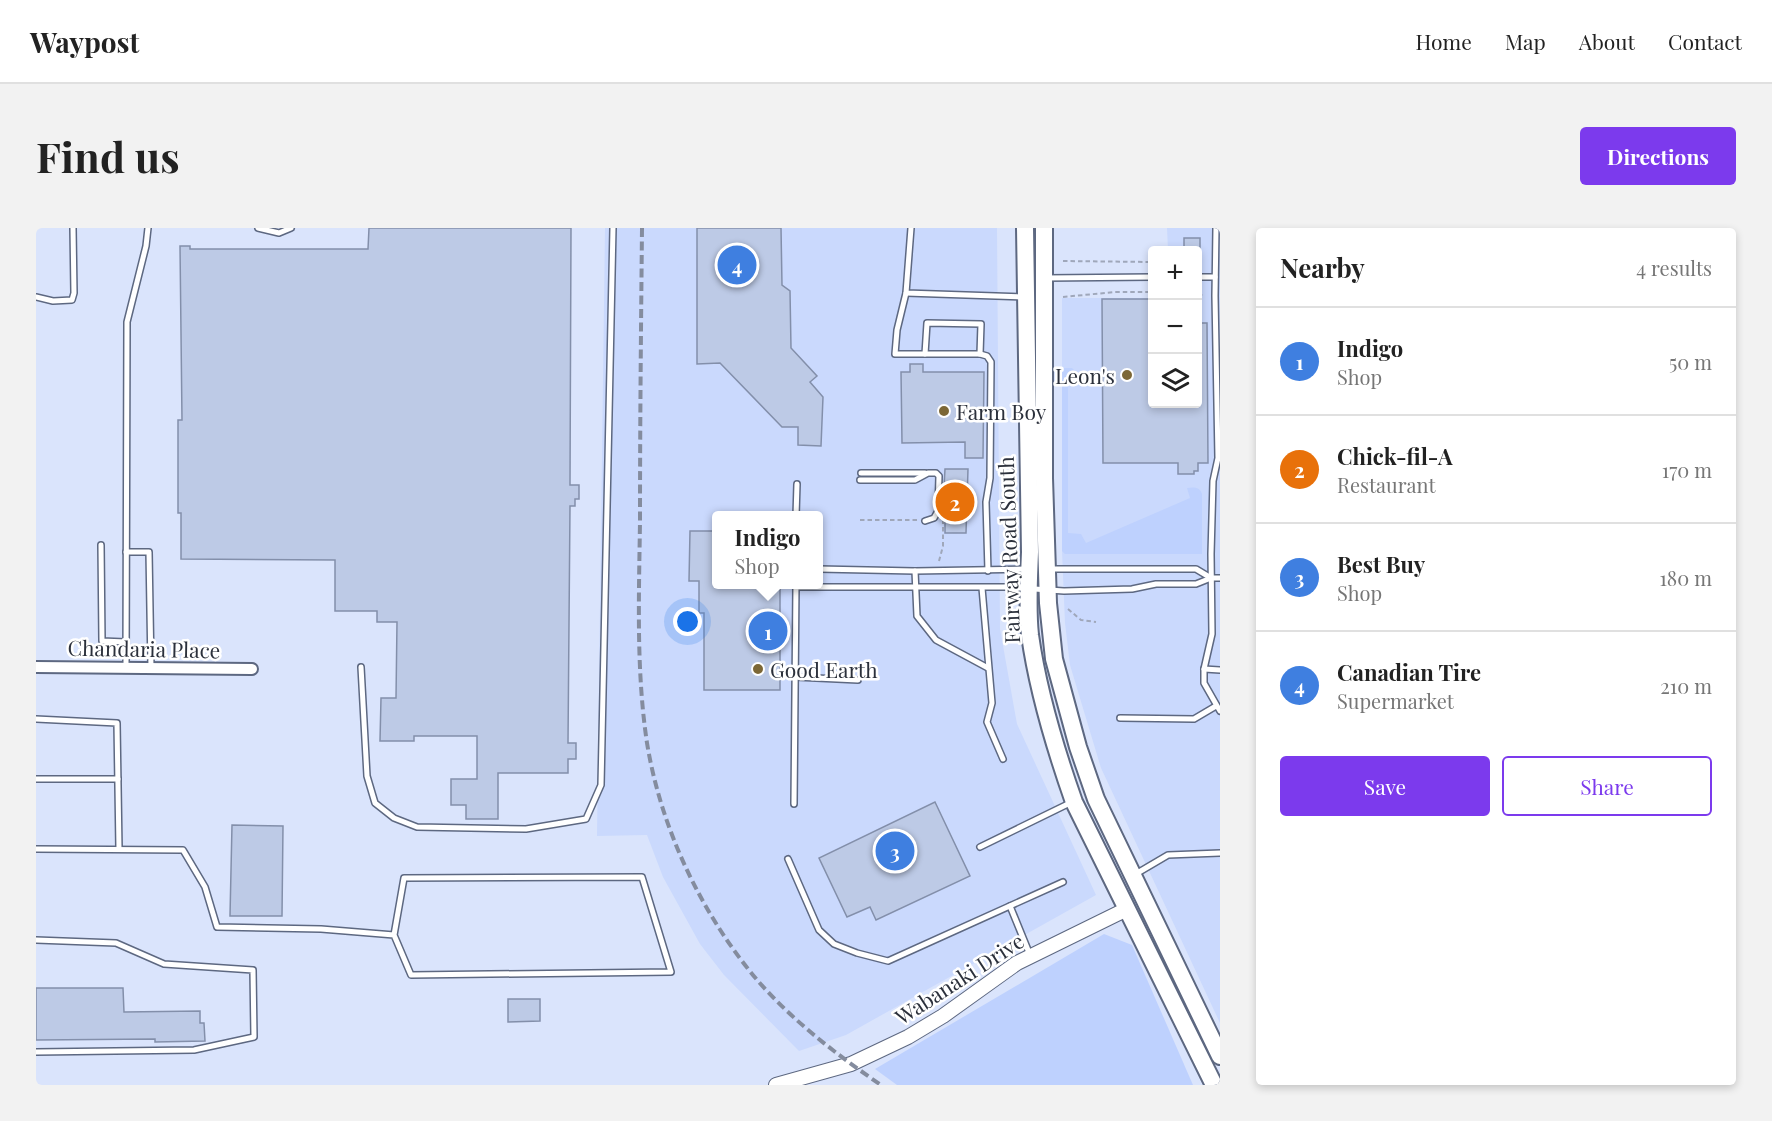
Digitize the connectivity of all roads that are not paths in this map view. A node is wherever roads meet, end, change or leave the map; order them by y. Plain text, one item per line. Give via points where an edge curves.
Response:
1 (73, 228) edge
2 (148, 228) edge
3 (258, 228) edge
4 (291, 228) edge
5 (613, 228) edge
6 (911, 228) edge
7 (1025, 228) edge
8 (1044, 228) edge
9 (1216, 228) edge
10 (1148, 277) edge
11 (1202, 277) edge
12 (1215, 277) junction
13 (1043, 278) junction
14 (906, 293) junction
15 (36, 297) edge
16 (1026, 297) junction
17 (925, 354) junction
18 (980, 354) junction
19 (1219, 443) edge
20 (861, 473) dead end
21 (928, 473) junction
22 (860, 480) dead end
23 (796, 484) dead end
24 (796, 511) edge
25 (927, 521) road end
26 (101, 545) dead end
27 (126, 552) junction
28 (823, 569) edge
29 (1029, 569) junction
30 (1047, 569) junction
31 (915, 571) junction
32 (988, 571) junction
33 (1211, 578) junction
34 (1220, 578) edge
35 (823, 586) edge
36 (914, 588) junction
37 (982, 588) junction
38 (796, 589) edge
39 (1029, 589) junction
40 (1048, 590) junction
41 (126, 642) junction
42 (36, 666) edge
43 (126, 667) junction
44 (361, 667) dead end
45 (151, 668) junction
46 (988, 668) junction
47 (252, 669) dead end
48 (1204, 669) junction
49 (1220, 670) edge
50 (795, 677) junction
51 (858, 680) dead end
52 (1218, 709) edge
53 (1120, 718) dead end
54 (36, 720) edge
55 (1004, 759) dead end
56 (118, 778) junction
57 (36, 779) edge
58 (1074, 802) junction
59 (794, 804) dead end
60 (980, 847) dead end
61 (36, 849) edge
62 (119, 849) junction
63 (1220, 853) edge
64 (788, 859) dead end
65 (1133, 875) junction
66 (1063, 882) dead end
67 (1010, 906) junction
68 (1127, 909) junction
69 (394, 934) junction
70 (36, 940) edge
71 (1030, 955) junction
72 (36, 1052) edge
73 (1220, 1056) edge
74 (776, 1085) edge
75 (1214, 1085) edge

1 - 15 lane via 72,300
2 - 27 lane via 127,322
3 - 4 lane via 279,233
5 - 44 lane via 601,785 586,819 526,829 417,827 394,818 375,803 367,776
6 - 14 lane
7 - 16 main road, Fairway Road South
8 - 13 main road, Fairway Road South
9 - 12 lane
10 - 13 lane
11 - 12 lane
12 - 19 lane
13 - 30 main road, Fairway Road South
14 - 16 lane
14 - 17 lane via 895,354
16 - 29 main road, Fairway Road South
17 - 18 lane
17 - 18 lane via 927,323 981,324
18 - 32 lane via 991,362
19 - 33 lane via 1213,481
20 - 21 lane
21 - 22 lane via 915,480
21 - 25 lane via 939,476 938,511
23 - 24 lane
26 - 41 lane via 102,641
27 - 41 lane
27 - 45 lane via 149,552
28 - 31 lane
29 - 30 lane
29 - 32 lane
29 - 39 main road, Fairway Road South
30 - 33 lane via 1196,568
30 - 40 main road, Fairway Road South
31 - 32 lane
31 - 36 lane
33 - 34 lane
33 - 40 lane via 1196,584 1156,584 1132,589
33 - 48 lane via 1212,634
35 - 36 lane
36 - 37 lane
36 - 46 lane via 917,616 936,640
37 - 39 lane
37 - 46 lane
38 - 50 lane
39 - 40 lane
39 - 58 main road, Fairway Road South via 1030,634 1037,672
40 - 65 main road, Fairway Road South via 1054,659 1078,747 1096,799
41 - 43 lane
42 - 43 street, Chandaria Place
43 - 45 street, Chandaria Place
45 - 47 street, Chandaria Place
46 - 55 lane via 992,703 987,722
48 - 49 lane
48 - 52 lane via 1204,683
50 - 51 lane
50 - 59 lane
52 - 53 lane via 1194,719
54 - 56 lane via 117,723
56 - 57 lane
56 - 62 lane
58 - 60 lane
58 - 68 main road, Fairway Road South
61 - 62 lane
62 - 69 lane via 183,850 205,887 217,927
63 - 65 lane via 1168,855
64 - 67 lane via 819,930 834,944 888,961
65 - 73 main road, Fairway Road South
66 - 67 lane
67 - 71 lane
68 - 71 street, Wabanaki Drive
68 - 75 main road, Fairway Road South
69 - 69 lane via 411,975 670,972 642,878 404,878
70 - 72 lane via 116,943 164,964 253,970 254,1037 194,1050
71 - 74 street, Wabanaki Drive via 908,1037 851,1064

